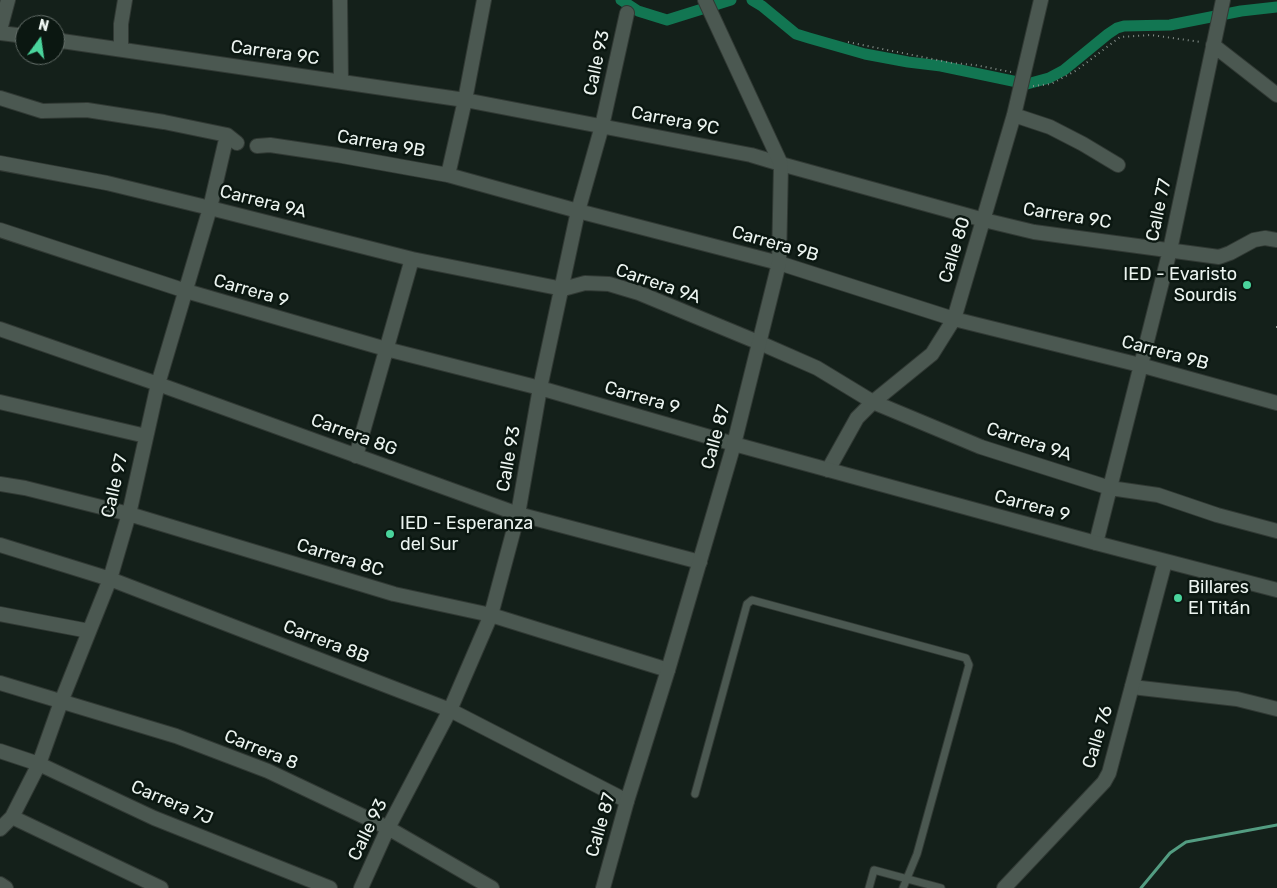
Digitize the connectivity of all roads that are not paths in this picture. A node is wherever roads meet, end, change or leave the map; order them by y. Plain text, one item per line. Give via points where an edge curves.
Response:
1 (8, 0) edge
2 (125, 0) edge
3 (340, 0) edge
4 (484, 0) edge
5 (705, 0) edge
6 (1041, 0) edge
7 (1221, 9) edge
8 (627, 13) dead end
9 (0, 31) edge
10 (15, 34) edge
11 (65, 41) edge
12 (1213, 45) junction
13 (121, 49) junction
14 (341, 81) junction
15 (1277, 95) edge
16 (0, 98) edge
17 (465, 100) junction
18 (1014, 115) junction
19 (602, 126) junction
20 (257, 146) dead end
21 (0, 163) edge
22 (782, 164) junction
23 (1118, 166) dead end
24 (448, 175) junction
25 (210, 208) junction
26 (578, 211) junction
27 (984, 220) junction
28 (0, 230) edge
29 (1277, 240) edge
30 (1170, 250) junction
31 (412, 259) junction
32 (779, 263) junction
33 (562, 289) junction
34 (186, 292) junction
35 (954, 318) junction
36 (0, 329) edge
37 (760, 343) junction
38 (386, 349) junction
39 (1140, 365) junction
40 (158, 384) junction
41 (540, 388) junction
42 (0, 402) edge
43 (873, 402) junction
44 (1277, 403) edge
45 (146, 436) junction
46 (734, 444) junction
47 (356, 456) junction
48 (828, 470) junction
49 (0, 484) edge
50 (1110, 488) junction
51 (129, 514) junction
52 (518, 514) junction
53 (1277, 531) edge
54 (1096, 543) junction
55 (0, 545) edge
56 (700, 562) junction
57 (1165, 562) junction
58 (110, 579) junction
59 (1277, 590) edge
60 (0, 614) edge
61 (492, 615) junction
62 (89, 631) junction
63 (668, 670) junction
64 (0, 684) edge
65 (1132, 687) junction
66 (61, 702) junction
67 (1277, 709) edge
68 (450, 710) junction
69 (0, 751) edge
70 (39, 764) junction
71 (695, 794) dead end
72 (627, 801) junction
73 (12, 817) junction
74 (388, 828) junction
75 (0, 829) edge
76 (906, 880) junction
77 (0, 884) edge
78 (6, 888) edge
79 (161, 888) edge
80 (330, 888) edge
81 (361, 888) edge
82 (492, 888) edge
83 (603, 888) edge
84 (869, 888) edge
85 (903, 888) edge
86 (941, 888) edge
87 (1004, 888) edge

1 - 9 street
2 - 13 street
3 - 14 street
4 - 17 street
5 - 22 street, Calle 87
6 - 18 street, Calle 80
7 - 12 street, Calle 77
8 - 19 street, Calle 93
9 - 10 street
11 - 13 street, Carrera 9C
12 - 15 street
12 - 30 street, Calle 77
13 - 14 street, Carrera 9C
14 - 17 street, Carrera 9C
16 - 25 street, Calle 97 via 42,111 87,110 164,122 232,139
17 - 19 street, Carrera 9C
17 - 24 street
18 - 23 street via 1050,127
18 - 27 street, Calle 80
19 - 22 street, Carrera 9C via 752,155
19 - 26 street, Calle 93
20 - 24 street, Carrera 9B via 270,145
21 - 25 street, Carrera 9A via 107,183
22 - 27 street, Carrera 9C
22 - 32 street, Calle 87
24 - 26 street, Carrera 9B
25 - 31 street, Carrera 9A
25 - 34 street, Calle 97
26 - 32 street, Carrera 9B
26 - 33 street, Calle 93
27 - 30 street, Carrera 9C via 1034,232
27 - 35 street, Calle 80
28 - 34 street, Carrera 9
29 - 30 street, Carrera 9C via 1254,240 1219,257
30 - 39 street, Calle 77
31 - 33 street, Carrera 9A
31 - 38 street
32 - 35 street, Carrera 9B
32 - 37 street, Calle 87
33 - 37 street, Carrera 9A via 585,283 609,284 639,293
33 - 41 street, Calle 93
34 - 38 street, Carrera 9
34 - 40 street, Calle 97
35 - 39 street, Carrera 9B
35 - 43 street, Calle 80 via 932,354
36 - 40 street, Carrera 8G
37 - 43 street, Carrera 9A via 817,368
37 - 46 street, Calle 87
38 - 41 street, Carrera 9
38 - 47 street
39 - 44 street, Carrera 9B
39 - 50 street, Calle 77
40 - 45 street, Calle 97
40 - 47 street, Carrera 8G
41 - 46 street, Carrera 9
41 - 52 street, Calle 93
42 - 45 street
43 - 48 street, Calle 80 via 857,418
43 - 50 street, Carrera 9A via 981,447
45 - 51 street, Calle 97
46 - 48 street, Carrera 9
46 - 56 street, Calle 87
47 - 52 street, Carrera 8G
48 - 54 street, Carrera 9
49 - 51 street, Carrera 8C
50 - 53 street, Carrera 9A via 1158,495
50 - 54 street, Calle 77
51 - 58 street, Calle 97
51 - 61 street, Carrera 8C via 394,594
52 - 56 street, Carrera 8G
52 - 61 street, Calle 93
54 - 57 street, Carrera 9
55 - 58 street, Carrera 8B
56 - 63 street, Calle 87
57 - 59 street, Carrera 9
57 - 65 street, Calle 76
58 - 62 street, Calle 97
58 - 68 street, Carrera 8B
60 - 62 street
61 - 63 street, Carrera 8C
61 - 68 street, Calle 93
62 - 66 street, Calle 97
63 - 72 street, Calle 87
64 - 66 street, Carrera 8
65 - 67 street via 1238,699
65 - 87 street, Calle 76 via 1104,782
66 - 70 street, Calle 97
66 - 74 street, Carrera 8 via 176,736 268,771
68 - 72 street, Carrera 8B
68 - 74 street, Calle 93
69 - 70 street, Carrera 7J
70 - 73 street, Calle 97
70 - 80 street, Carrera 7J via 154,818
71 - 76 lane via 747,604 752,600 966,658 969,666 917,854
72 - 83 street, Calle 87
73 - 75 street, Calle 97
73 - 79 street
74 - 81 street, Calle 93
74 - 82 street, Carrera 8
76 - 84 lane via 874,870
76 - 85 lane
76 - 86 lane
77 - 78 street

